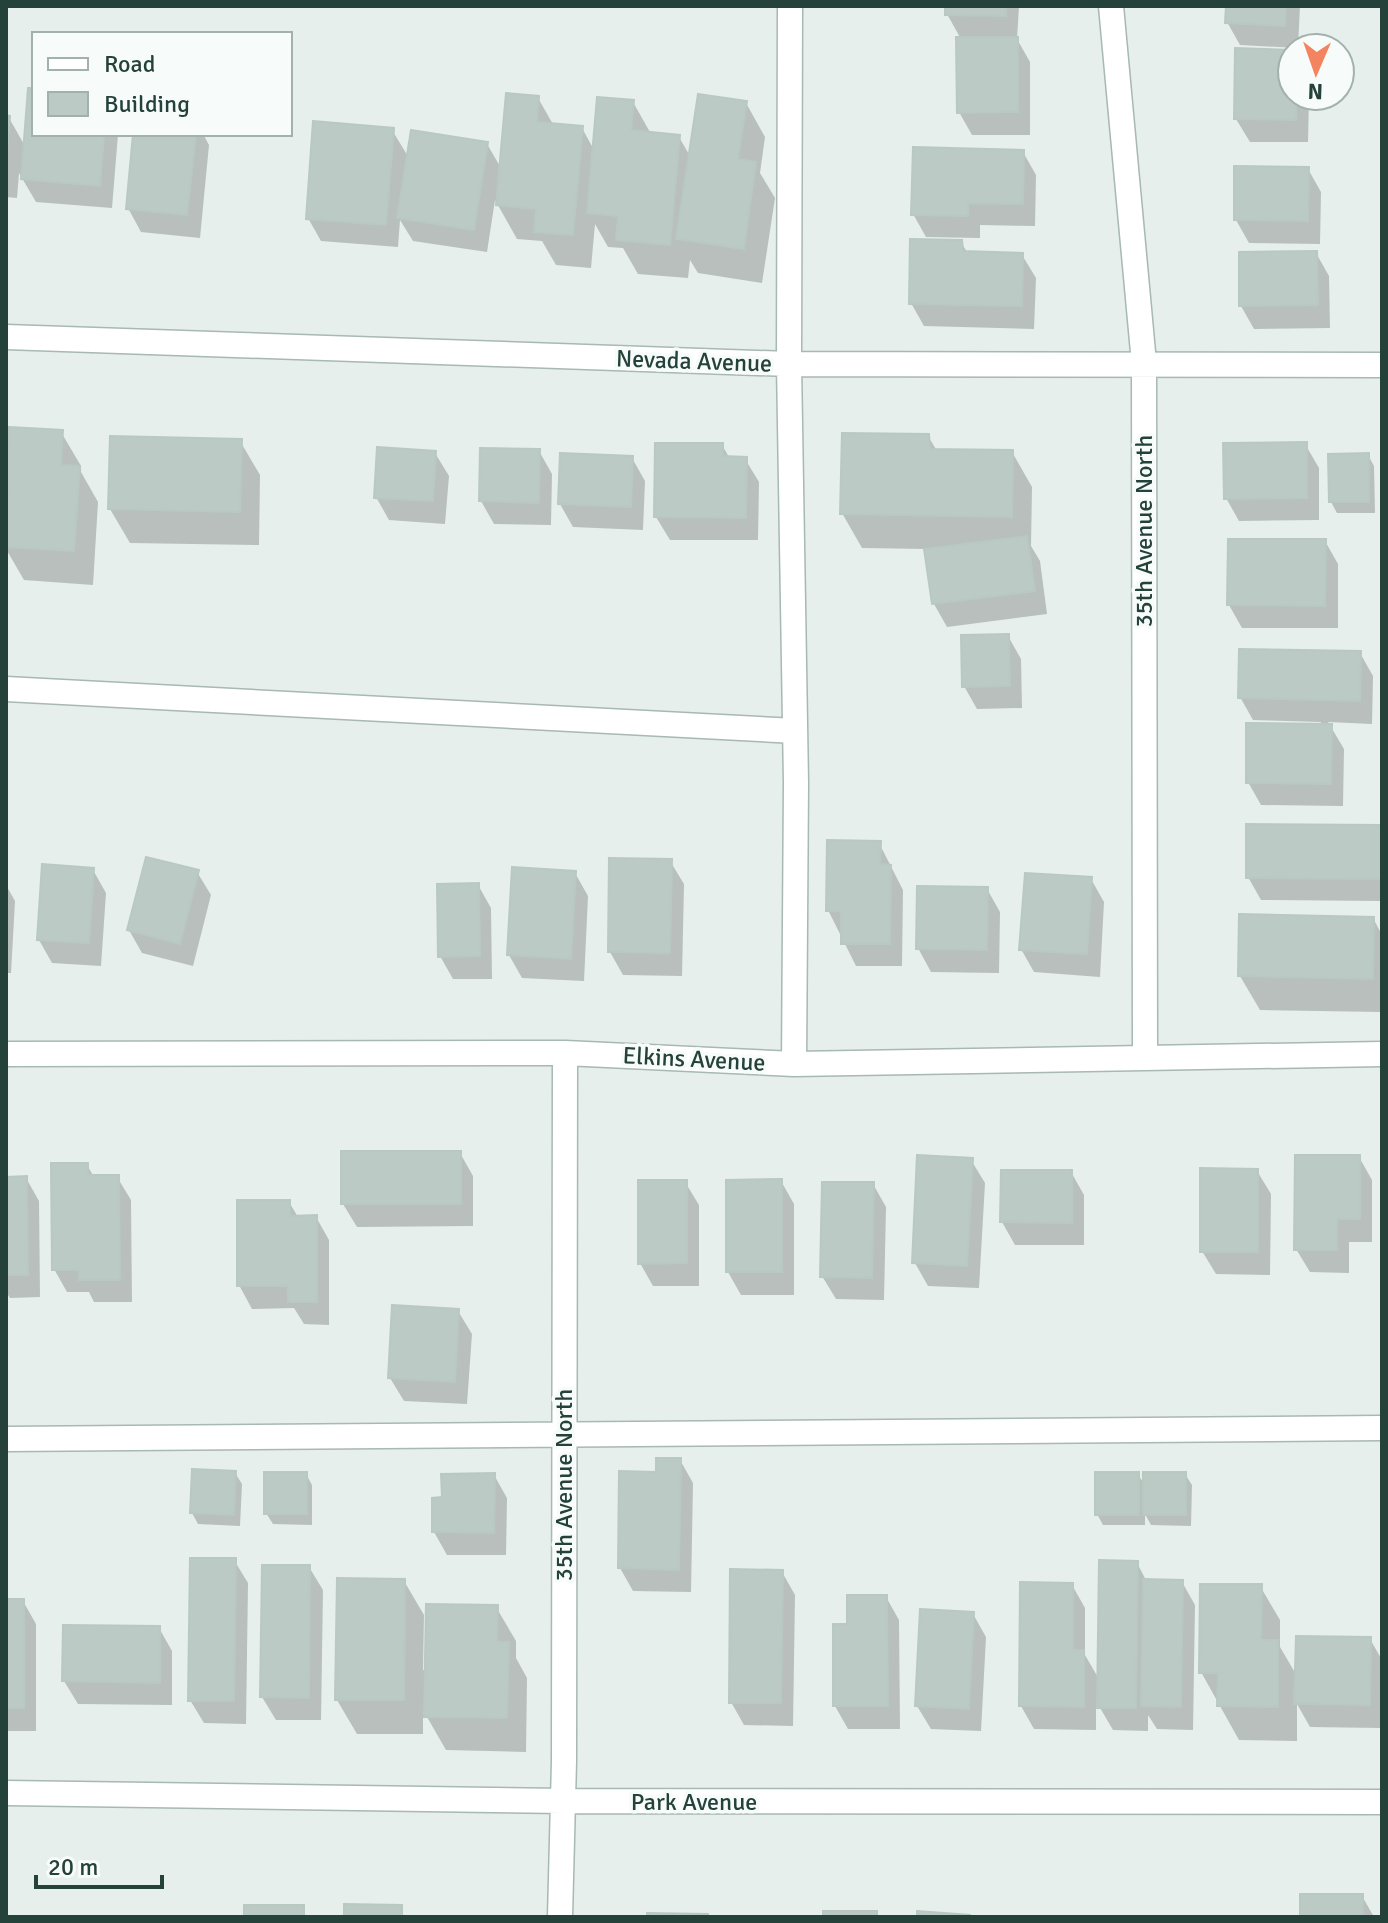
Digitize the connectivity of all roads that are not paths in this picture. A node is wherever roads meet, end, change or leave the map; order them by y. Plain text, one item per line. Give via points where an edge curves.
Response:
1 (790, 6) edge
2 (1111, 6) edge
3 (6, 337) edge
4 (1144, 363) junction
5 (789, 364) junction
6 (1382, 365) edge
7 (6, 689) edge
8 (795, 731) junction
9 (565, 1053) junction
10 (6, 1054) edge
11 (1382, 1054) edge
12 (1145, 1057) junction
13 (794, 1064) junction
14 (1382, 1428) edge
15 (564, 1435) junction
16 (6, 1439) edge
17 (6, 1793) edge
18 (564, 1801) junction
19 (1382, 1802) edge
20 (560, 1917) edge

1 - 5 street
2 - 4 street, 35th Avenue North
3 - 5 street, Nevada Avenue
4 - 5 street, Nevada Avenue
4 - 6 street, Nevada Avenue
4 - 12 street, 35th Avenue North
5 - 8 street
7 - 8 street
8 - 13 street
9 - 10 street, Elkins Avenue
9 - 13 street, Elkins Avenue
9 - 15 street, 35th Avenue North
11 - 12 street, Elkins Avenue
12 - 13 street, Elkins Avenue
14 - 15 street
15 - 16 street
15 - 18 street, 35th Avenue North
17 - 18 street, Park Avenue
18 - 19 street, Park Avenue
18 - 20 street, 35th Avenue North

